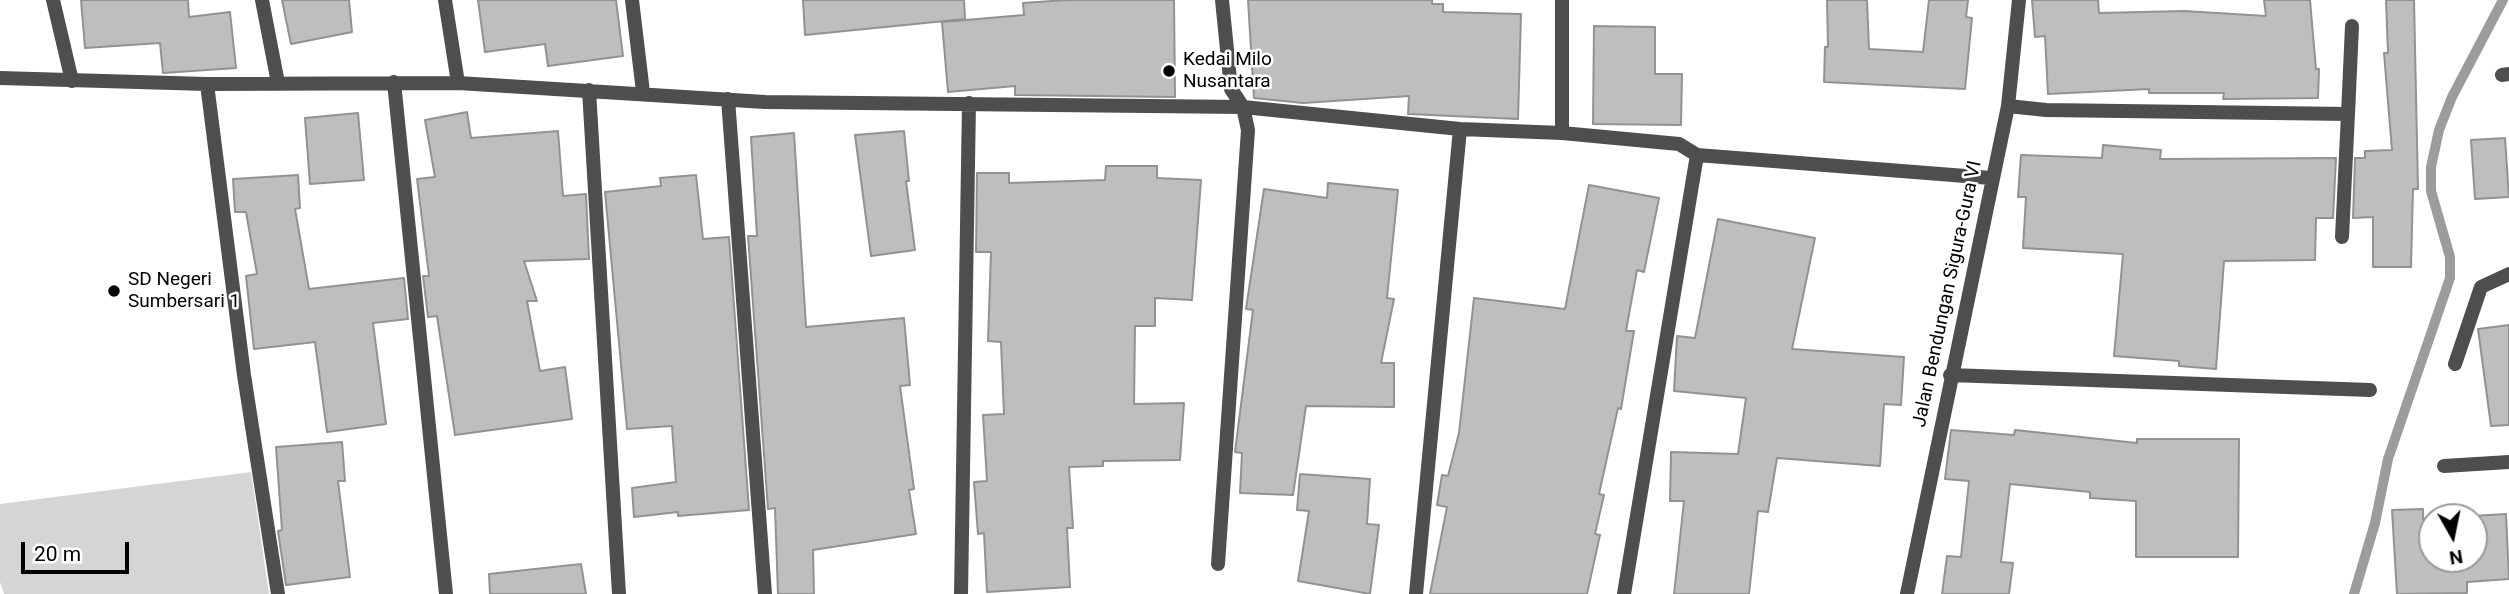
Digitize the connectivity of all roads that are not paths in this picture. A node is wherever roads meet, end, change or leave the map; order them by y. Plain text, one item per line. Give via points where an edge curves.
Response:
1 (53, 0) edge
2 (262, 0) edge
3 (445, 0) edge
4 (632, 0) edge
5 (1222, 0) edge
6 (1562, 0) edge
7 (2019, 0) edge
8 (2353, 26) dead end
9 (0, 78) edge
10 (72, 81) junction
11 (394, 82) junction
12 (278, 83) junction
13 (458, 83) junction
14 (206, 84) junction
15 (589, 90) junction
16 (643, 92) junction
17 (728, 99) junction
18 (969, 103) junction
19 (2008, 106) junction
20 (1243, 107) junction
21 (2348, 114) junction
22 (1460, 129) junction
23 (1562, 133) junction
24 (1697, 155) junction
25 (1990, 178) junction
26 (2342, 237) dead end
27 (2509, 274) edge
28 (2455, 364) dead end
29 (1950, 375) junction
30 (2370, 390) dead end
31 (2509, 462) edge
32 (2444, 466) dead end
33 (1218, 564) dead end
34 (278, 594) edge
35 (446, 594) edge
36 (620, 594) edge
37 (765, 594) edge
38 (961, 594) edge
39 (1416, 594) edge
40 (1624, 594) edge
41 (1907, 594) edge

1 - 10 street
2 - 12 street
3 - 13 street
4 - 16 street
5 - 20 street via 1231,89
6 - 23 street
7 - 19 street, Jalan Bendungan Sigura-Gura VI
8 - 21 street
9 - 10 street
10 - 14 street
11 - 12 street
11 - 13 street
11 - 35 street
12 - 14 street
13 - 15 street
14 - 34 street
15 - 16 street
15 - 36 street
16 - 17 street
17 - 18 street
17 - 37 street
18 - 20 street
18 - 38 street
19 - 21 street
19 - 25 street, Jalan Bendungan Sigura-Gura VI
20 - 22 street
20 - 33 street via 1248,130
21 - 26 street
22 - 23 street
22 - 39 street
23 - 24 street via 1679,144
24 - 25 street
24 - 40 street
25 - 29 street, Jalan Bendungan Sigura-Gura VI
27 - 28 street via 2481,287
29 - 30 street
29 - 41 street, Jalan Bendungan Sigura-Gura VI
31 - 32 street

